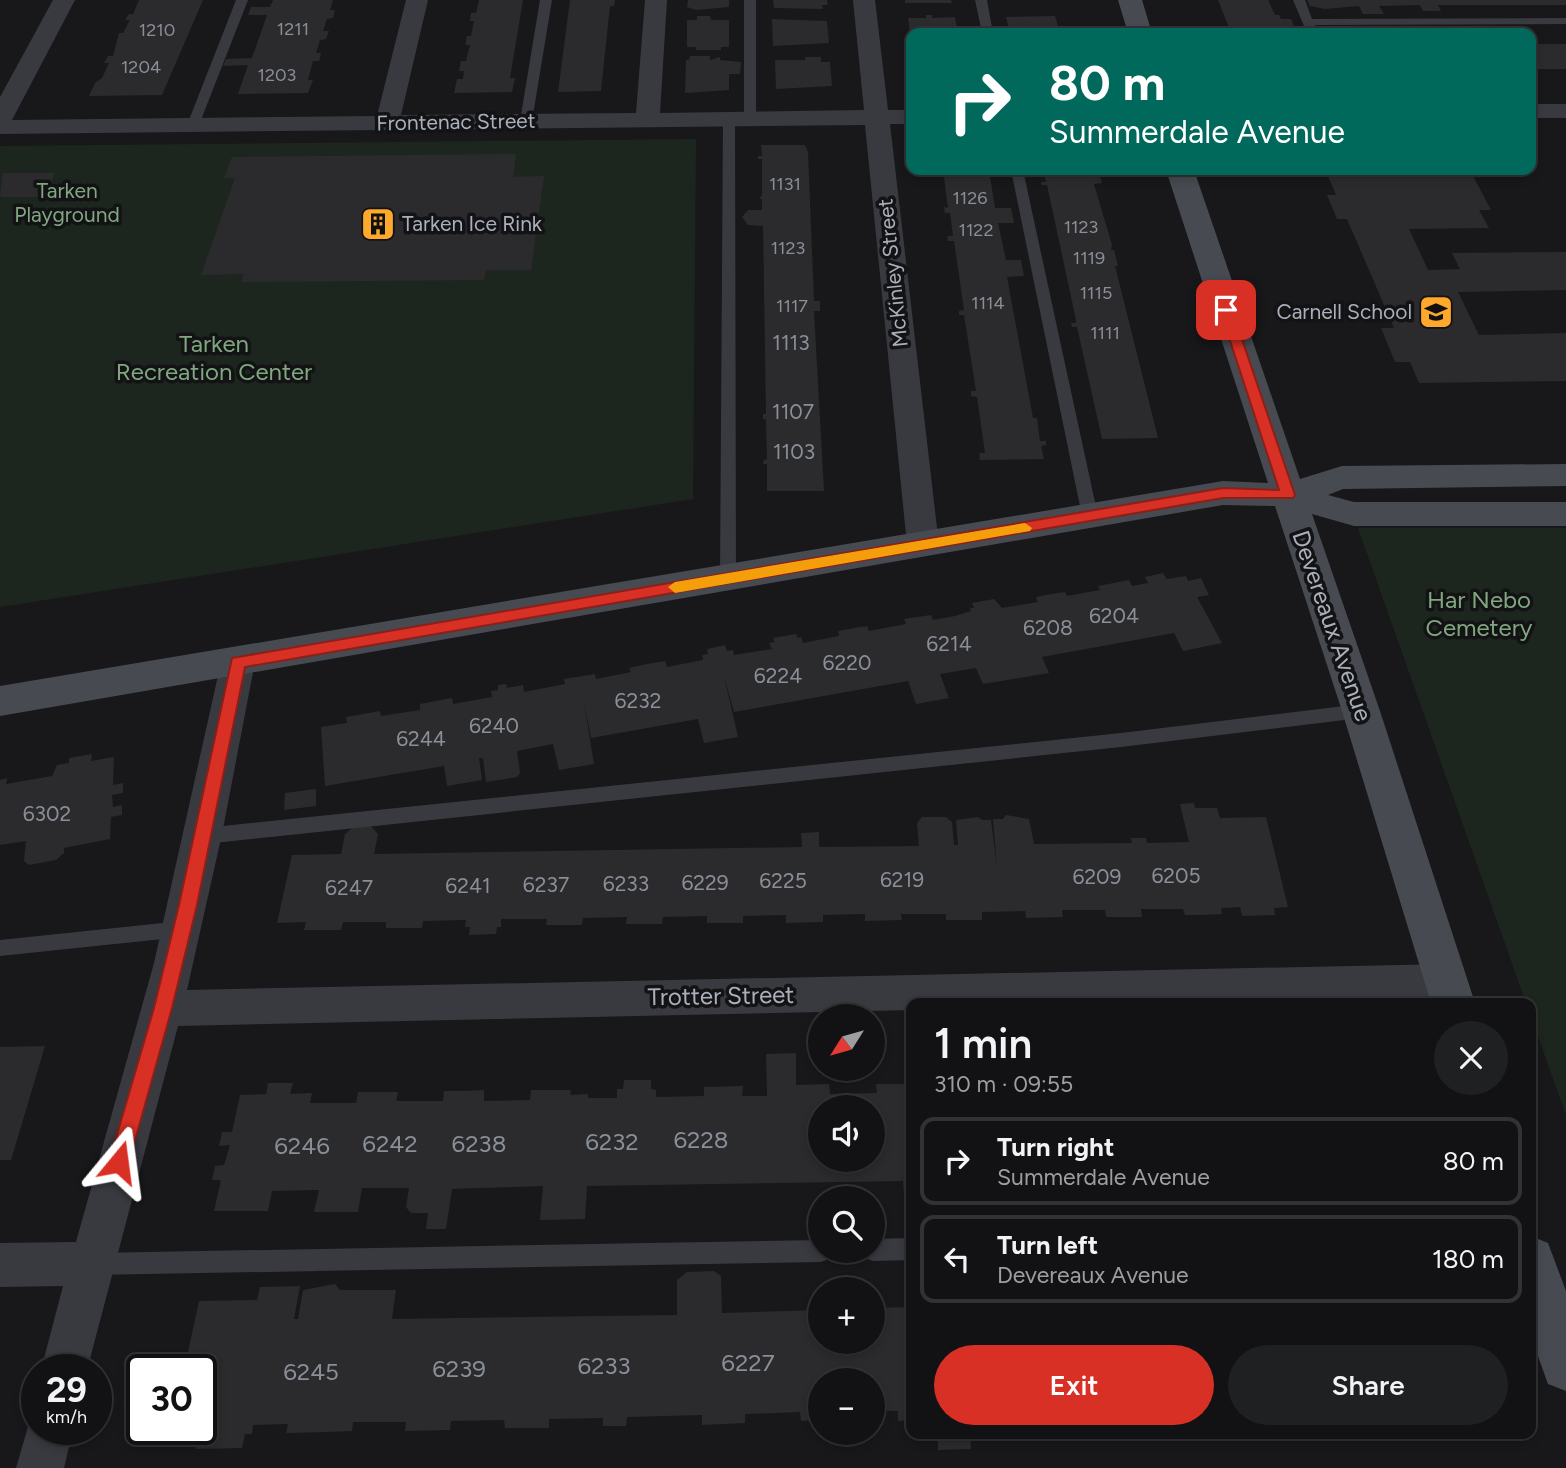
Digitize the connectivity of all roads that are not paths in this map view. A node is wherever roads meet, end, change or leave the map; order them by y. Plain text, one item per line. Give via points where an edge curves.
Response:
1 (64, 0) edge
2 (242, 0) edge
3 (417, 0) edge
4 (546, 0) edge
5 (656, 0) edge
6 (750, 0) edge
7 (864, 0) edge
8 (981, 0) edge
9 (1130, 0) edge
10 (1299, 0) edge
11 (1566, 21) edge
12 (987, 28) edge
13 (1138, 28) edge
14 (1310, 28) edge
15 (1536, 111) edge
16 (1566, 111) edge
17 (906, 117) edge
18 (876, 118) junction
19 (0, 119) edge
20 (740, 119) junction
21 (647, 120) junction
22 (526, 121) junction
23 (387, 123) junction
24 (193, 125) junction
25 (0, 127) edge
26 (1018, 175) edge
27 (1182, 175) edge
28 (1566, 475) edge
29 (1288, 495) junction
30 (1566, 514) edge
31 (1090, 516) junction
32 (923, 545) junction
33 (728, 579) junction
34 (238, 662) junction
35 (0, 701) edge
36 (1361, 711) junction
37 (204, 836) junction
38 (182, 929) junction
39 (0, 948) edge
40 (1450, 992) edge
41 (967, 998) edge
42 (906, 999) edge
43 (163, 1008) junction
44 (906, 1249) edge
45 (885, 1250) edge
46 (808, 1251) edge
47 (90, 1264) junction
48 (0, 1265) edge
49 (1536, 1275) edge
50 (68, 1354) edge
51 (1566, 1366) edge
52 (45, 1445) edge
53 (40, 1468) edge

1 - 19 street
2 - 24 lane
3 - 23 street
4 - 22 lane
5 - 21 street
6 - 20 lane
7 - 18 street, McKinley Street
8 - 12 lane
9 - 13 street
10 - 14 lane
11 - 14 lane
15 - 16 street
17 - 18 street, Frontenac Street
18 - 20 street, Frontenac Street
18 - 32 street, McKinley Street
20 - 21 street, Frontenac Street
20 - 33 lane
21 - 22 street, Frontenac Street
22 - 23 street, Frontenac Street
23 - 24 street, Frontenac Street
24 - 25 street, Frontenac Street
26 - 31 lane
27 - 29 street, Devereaux Avenue
28 - 29 street via 1342,478
29 - 30 street via 1354,514
29 - 31 street via 1223,493
29 - 36 street, Devereaux Avenue
31 - 32 street
32 - 33 street
33 - 34 street
34 - 35 street
34 - 37 street
36 - 37 lane
36 - 40 street, Devereaux Avenue
37 - 38 street
38 - 39 lane
38 - 43 street
40 - 41 street, Trotter Street
42 - 43 street, Trotter Street
43 - 47 street
44 - 45 lane
46 - 47 lane
47 - 48 street
47 - 50 street
49 - 51 street
52 - 53 street

